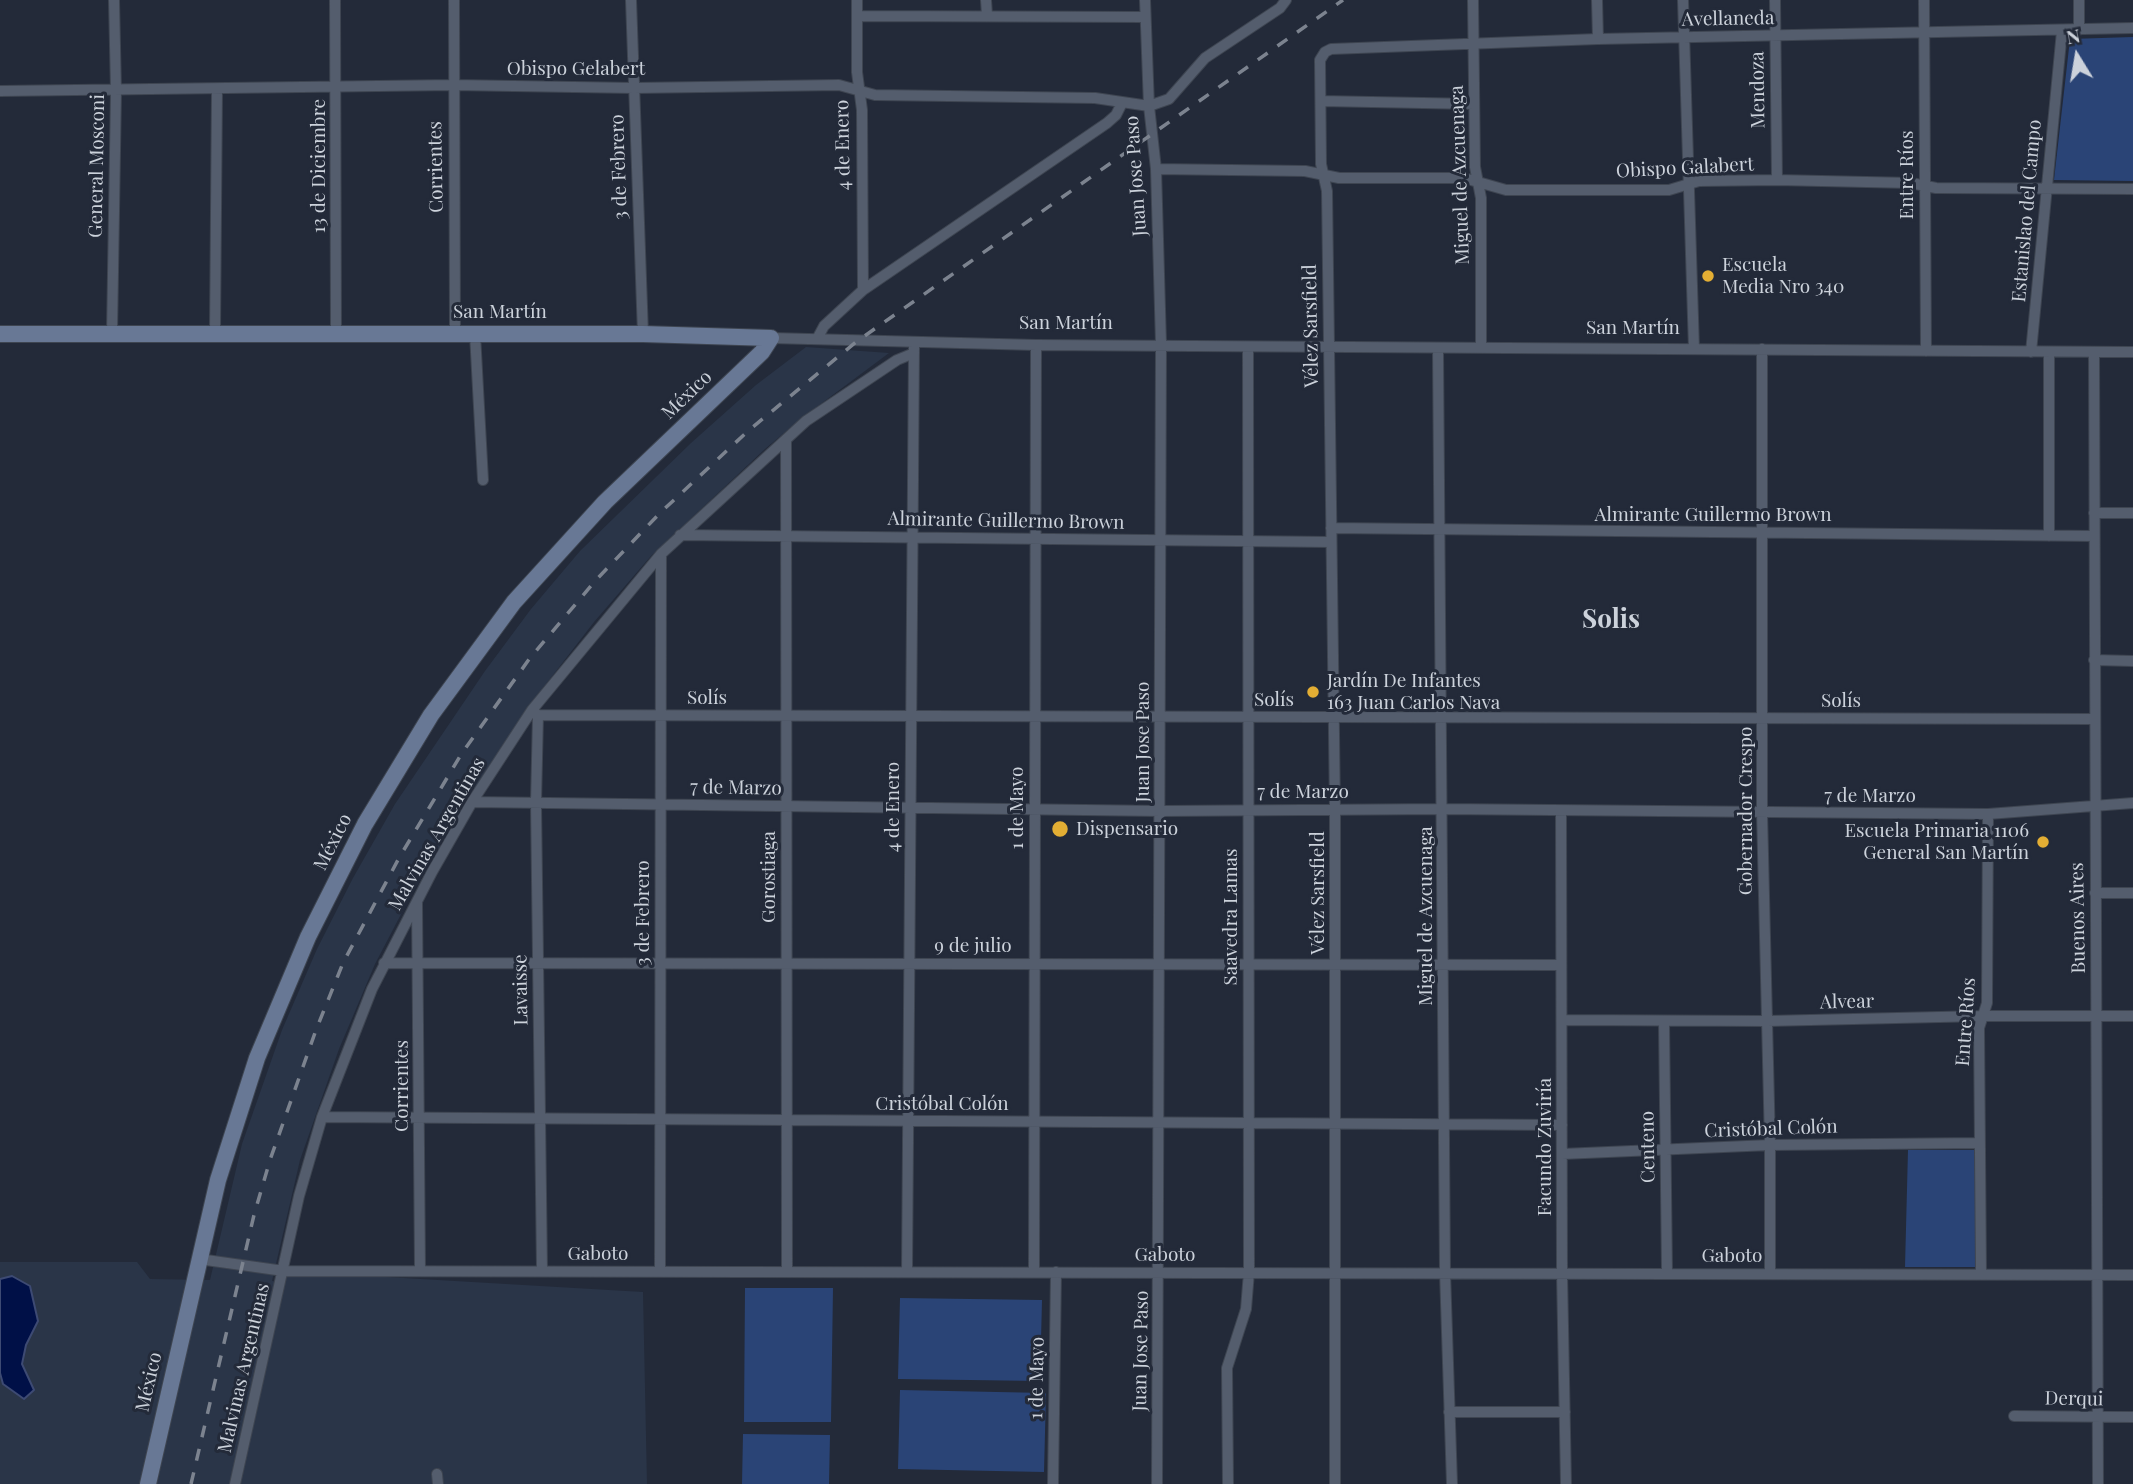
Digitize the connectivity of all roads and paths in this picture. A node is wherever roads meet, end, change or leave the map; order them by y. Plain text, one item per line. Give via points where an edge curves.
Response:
1 (114, 0) edge
2 (335, 0) edge
3 (454, 0) edge
4 (631, 0) edge
5 (857, 0) edge
6 (986, 0) edge
7 (1145, 0) edge
8 (1286, 0) edge
9 (1474, 0) edge
10 (1597, 0) edge
11 (1683, 0) edge
12 (1775, 0) edge
13 (1924, 0) edge
14 (2079, 0) edge
15 (987, 15) junction
16 (858, 16) junction
17 (1145, 17) junction
18 (2133, 28) edge
19 (2079, 30) junction
20 (2062, 31) junction
21 (1923, 32) junction
22 (1775, 35) junction
23 (1683, 37) junction
24 (1598, 39) junction
25 (1474, 44) junction
26 (1325, 52) joint
27 (453, 86) junction
28 (337, 87) junction
29 (634, 88) junction
30 (217, 90) junction
31 (860, 90) junction
32 (0, 91) edge
33 (117, 92) junction
34 (1321, 102) junction
35 (1122, 103) junction
36 (1474, 104) junction
37 (1149, 106) junction
38 (1156, 169) junction
39 (1324, 176) junction
40 (1777, 180) junction
41 (1479, 183) junction
42 (1689, 185) junction
43 (1924, 185) junction
44 (2046, 189) junction
45 (2133, 189) edge
46 (863, 290) junction
47 (215, 332) junction
48 (112, 333) junction
49 (336, 333) junction
50 (455, 333) junction
51 (0, 334) edge
52 (475, 334) junction
53 (643, 334) junction
54 (771, 338) junction
55 (817, 339) junction
56 (1161, 344) junction
57 (1036, 345) junction
58 (1329, 346) junction
59 (1248, 347) junction
60 (914, 348) junction
61 (1482, 348) junction
62 (1438, 349) junction
63 (1694, 349) junction
64 (1762, 349) junction
65 (1926, 351) junction
66 (2031, 352) junction
67 (2049, 352) junction
68 (2094, 352) junction
69 (2133, 352) edge
70 (786, 440) junction
71 (484, 480) dead end
72 (2094, 513) junction
73 (2133, 513) edge
74 (1331, 528) junction
75 (1439, 530) junction
76 (1763, 533) junction
77 (680, 535) junction
78 (786, 536) junction
79 (2049, 536) junction
80 (2094, 536) junction
81 (913, 538) junction
82 (1036, 539) junction
83 (1161, 540) junction
84 (1248, 541) junction
85 (1331, 542) junction
86 (661, 554) junction
87 (2094, 660) junction
88 (2133, 661) edge
89 (535, 713) junction
90 (662, 716) junction
91 (786, 716) junction
92 (911, 716) junction
93 (1035, 717) junction
94 (1161, 717) junction
95 (1249, 717) junction
96 (1334, 718) junction
97 (1441, 718) junction
98 (1763, 719) junction
99 (2094, 719) junction
100 (472, 802) junction
101 (536, 803) junction
102 (2133, 803) edge
103 (661, 805) junction
104 (786, 806) junction
105 (2094, 806) junction
106 (911, 808) junction
107 (1443, 809) junction
108 (1035, 810) junction
109 (1249, 810) junction
110 (1335, 810) junction
111 (1161, 811) junction
112 (1561, 811) junction
113 (1762, 812) junction
114 (1988, 814) junction
115 (2095, 893) junction
116 (2133, 893) edge
117 (417, 900) junction
118 (384, 963) junction
119 (419, 963) junction
120 (538, 963) junction
121 (660, 963) junction
122 (1033, 963) junction
123 (787, 964) junction
124 (910, 964) junction
125 (1159, 964) junction
126 (1249, 965) junction
127 (1335, 965) junction
128 (1443, 965) junction
129 (1561, 965) junction
130 (1983, 1016) junction
131 (2097, 1016) junction
132 (2133, 1016) edge
133 (1563, 1020) junction
134 (1664, 1021) junction
135 (1767, 1021) junction
136 (322, 1117) junction
137 (420, 1118) junction
138 (540, 1118) junction
139 (660, 1119) junction
140 (787, 1120) junction
141 (908, 1121) junction
142 (1034, 1122) junction
143 (1160, 1123) junction
144 (1250, 1123) junction
145 (1335, 1124) junction
146 (1444, 1125) junction
147 (1562, 1125) junction
148 (1980, 1143) junction
149 (1770, 1145) junction
150 (1665, 1149) junction
151 (1562, 1154) junction
152 (199, 1259) junction
153 (284, 1271) junction
154 (420, 1271) junction
155 (541, 1271) junction
156 (660, 1272) junction
157 (788, 1272) junction
158 (907, 1272) junction
159 (1034, 1272) junction
160 (1056, 1272) junction
161 (1159, 1272) junction
162 (1249, 1272) junction
163 (1445, 1272) junction
164 (1336, 1273) junction
165 (1562, 1273) junction
166 (1667, 1273) junction
167 (1770, 1273) junction
168 (1981, 1274) junction
169 (2096, 1274) junction
170 (2133, 1275) edge
171 (1449, 1412) junction
172 (1565, 1412) junction
173 (2014, 1416) dead end
174 (2097, 1418) junction
175 (2133, 1418) edge
176 (148, 1484) edge
177 (235, 1484) edge
178 (1054, 1484) edge
179 (1157, 1484) edge
180 (1228, 1484) edge
181 (1335, 1484) edge
182 (1452, 1484) edge
183 (1566, 1484) edge
184 (2098, 1484) edge

1 - 33 street, General Mosconi
2 - 28 street, 13 de Diciembre
3 - 27 street, Corrientes
4 - 29 street, 3 de Febrero
5 - 16 street, 4 de Enero
6 - 15 street
7 - 17 street, Juan Jose Paso
8 - 37 street via 1205,58 1169,99
9 - 25 street, Miguel de Azcuenaga
10 - 24 street
11 - 23 street
12 - 22 street, Mendoza
13 - 21 street, Entre Ríos
14 - 19 street
15 - 16 street
15 - 17 street
16 - 31 street, 4 de Enero
17 - 37 street, Juan Jose Paso
18 - 19 street, Avellaneda
19 - 20 street, Avellaneda
20 - 21 street, Avellaneda
20 - 44 street, Estanislao del Campo
21 - 22 street, Avellaneda
21 - 43 street, Entre Ríos
22 - 23 street, Avellaneda
22 - 40 street, Mendoza
23 - 24 street, Avellaneda
23 - 42 street
24 - 25 street, Avellaneda
25 - 26 street, Avellaneda
25 - 36 street, Miguel de Azcuenaga
26 - 34 street, Vélez Sarsfield via 1320,60
27 - 28 street, Obispo Gelabert
27 - 29 street, Obispo Gelabert
27 - 50 street, Corrientes
28 - 30 street, Obispo Gelabert
28 - 49 street, 13 de Diciembre
29 - 31 street, Obispo Gelabert via 839,85
29 - 53 street, 3 de Febrero
30 - 33 street, Obispo Gelabert
30 - 47 street
31 - 35 street, Obispo Gelabert via 875,96 1095,98
31 - 46 street, 4 de Enero
32 - 33 street, Obispo Gelabert
33 - 48 street, General Mosconi
34 - 36 street
34 - 39 street, Vélez Sarsfield
35 - 37 street, Obispo Gelabert
35 - 46 street via 1107,123
36 - 41 street, Miguel de Azcuenaga
37 - 38 street, Juan Jose Paso
38 - 39 street, Obispo Galabert via 1305,171
38 - 56 street, Juan Jose Paso
39 - 41 street, Obispo Galabert via 1464,178
39 - 58 street, Vélez Sarsfield
40 - 42 street, Obispo Galabert
40 - 43 street, Obispo Galabert
41 - 42 street, Obispo Galabert via 1506,190 1669,190
41 - 61 street, Miguel de Azcuenaga
42 - 63 street
43 - 44 street, Obispo Galabert
43 - 65 street, Entre Ríos
44 - 45 street, Obispo Galabert
44 - 66 street, Estanislao del Campo
46 - 55 street via 824,326
47 - 48 street, San Martín
47 - 49 street, San Martín
48 - 51 street, San Martín
49 - 50 street, San Martín
50 - 52 street, San Martín
52 - 53 street, San Martín
52 - 71 street
53 - 54 street, San Martín
54 - 55 street, San Martín
54 - 152 street, México via 547,564 431,715 365,824 308,937 257,1058
55 - 60 street, San Martín
56 - 57 street, San Martín
56 - 59 street, San Martín
56 - 83 street, Juan Jose Paso
57 - 60 street, San Martín
57 - 82 street, 1 de Mayo
58 - 59 street, San Martín
58 - 62 street, San Martín
58 - 74 street, Vélez Sarsfield
59 - 84 street, Saavedra Lamas
60 - 70 street, Malvinas Argentinas via 806,421
60 - 81 street, 4 de Enero
61 - 62 street, San Martín
61 - 63 street, San Martín
62 - 75 street, Miguel de Azcuenaga
63 - 64 street, San Martín
64 - 65 street, San Martín
64 - 76 street, Gobernador Crespo
65 - 66 street, San Martín
66 - 67 street, San Martín
67 - 68 street, San Martín
67 - 79 street
68 - 69 street, San Martín
68 - 72 street, Buenos Aires
70 - 77 street, Malvinas Argentinas
70 - 78 street, Gorostiaga
72 - 73 street
72 - 80 street, Buenos Aires
74 - 75 street, Almirante Guillermo Brown
74 - 85 street, Vélez Sarsfield
75 - 76 street, Almirante Guillermo Brown
75 - 97 street, Miguel de Azcuenaga
76 - 79 street, Almirante Guillermo Brown
76 - 98 street, Gobernador Crespo
77 - 78 street, Almirante Guillermo Brown
77 - 86 street, Malvinas Argentinas
78 - 81 street, Almirante Guillermo Brown
78 - 91 street, Gorostiaga
79 - 80 street, Almirante Guillermo Brown
80 - 87 street, Buenos Aires
81 - 82 street, Almirante Guillermo Brown
81 - 92 street, 4 de Enero
82 - 83 street, Almirante Guillermo Brown
82 - 93 street, 1 de Mayo
83 - 84 street, Almirante Guillermo Brown
83 - 94 street, Juan Jose Paso
84 - 85 street, Almirante Guillermo Brown
84 - 95 street, Saavedra Lamas
85 - 96 street, Vélez Sarsfield
86 - 89 street, Malvinas Argentinas
86 - 90 street, 3 de Febrero
87 - 88 street
87 - 99 street, Buenos Aires
89 - 90 street, Solís
89 - 100 street, Malvinas Argentinas
89 - 101 street, Lavaisse
90 - 91 street, Solís
90 - 103 street, 3 de Febrero
91 - 92 street, Solís
91 - 104 street, Gorostiaga
92 - 93 street, Solís
92 - 106 street, 4 de Enero
93 - 94 street, Solís
93 - 108 street, 1 de Mayo
94 - 95 street, Solís
94 - 111 street, Juan Jose Paso
95 - 96 street, Solís
95 - 109 street, Saavedra Lamas
96 - 97 street, Solís
96 - 110 street, Vélez Sarsfield
97 - 98 street, Solís
97 - 107 street, Miguel de Azcuenaga
98 - 99 street, Solís
98 - 113 street, Gobernador Crespo
99 - 105 street, Buenos Aires
100 - 101 street, 7 de Marzo
100 - 117 street, Malvinas Argentinas
101 - 103 street, 7 de Marzo
101 - 120 street, Lavaisse
102 - 105 street, 7 de Marzo
103 - 104 street, 7 de Marzo
103 - 121 street, 3 de Febrero
104 - 106 street, 7 de Marzo
104 - 123 street, Gorostiaga
105 - 114 street, 7 de Marzo
105 - 115 street, Buenos Aires
106 - 108 street, 7 de Marzo
106 - 124 street, 4 de Enero
107 - 110 street, 7 de Marzo
107 - 112 street, 7 de Marzo
107 - 128 street, Miguel de Azcuenaga
108 - 111 street, 7 de Marzo
108 - 122 street, 1 de Mayo
109 - 110 street, 7 de Marzo
109 - 111 street, 7 de Marzo
109 - 126 street, Saavedra Lamas
110 - 127 street, Vélez Sarsfield
111 - 125 street, Juan Jose Paso
112 - 113 street, 7 de Marzo
112 - 129 street, Facundo Zuviría
113 - 114 street, 7 de Marzo
113 - 135 street, Gobernador Crespo
114 - 130 street, Entre Ríos via 1987,1003
115 - 116 street
115 - 131 street, Buenos Aires
117 - 118 street, Malvinas Argentinas
117 - 119 street, Corrientes
118 - 119 street, 9 de julio
118 - 136 street, Malvinas Argentinas
119 - 120 street, 9 de julio
119 - 137 street, Corrientes
120 - 121 street, 9 de julio
120 - 138 street, Lavaisse
121 - 123 street, 9 de julio
121 - 139 street, 3 de Febrero
122 - 124 street, 9 de julio
122 - 125 street, 9 de julio
122 - 142 street, 1 de Mayo
123 - 124 street, 9 de julio
123 - 140 street, Gorostiaga
124 - 141 street, 4 de Enero
125 - 126 street, 9 de julio
125 - 143 street, Juan Jose Paso
126 - 127 street, 9 de julio
126 - 144 street, Saavedra Lamas
127 - 128 street, 9 de julio
127 - 145 street, Vélez Sarsfield
128 - 129 street, 9 de julio
128 - 146 street, Miguel de Azcuenaga
129 - 133 street, Facundo Zuviría
130 - 131 street, Alvear
130 - 135 street, Alvear
130 - 148 street, Entre Ríos via 1979,1028
131 - 132 street, Alvear
131 - 169 street, Buenos Aires
133 - 134 street, Alvear
133 - 147 street, Facundo Zuviría
134 - 135 street, Alvear
134 - 150 street, Centeno
135 - 149 street, Gobernador Crespo
136 - 137 street, Cristóbal Colón
136 - 153 street, Malvinas Argentinas
137 - 138 street, Cristóbal Colón
137 - 154 street, Corrientes
138 - 139 street, Cristóbal Colón
138 - 155 street, Lavaisse
139 - 140 street, Cristóbal Colón
139 - 156 street, 3 de Febrero
140 - 141 street, Cristóbal Colón
140 - 157 street, Gorostiaga
141 - 142 street, Cristóbal Colón
141 - 158 street, 4 de Enero
142 - 143 street, Cristóbal Colón
142 - 159 street, 1 de Mayo
143 - 144 street, Cristóbal Colón
143 - 161 street, Juan Jose Paso
144 - 145 street, Cristóbal Colón
144 - 162 street, Saavedra Lamas
145 - 146 street, Cristóbal Colón
145 - 164 street, Vélez Sarsfield
146 - 147 street, Cristóbal Colón
146 - 163 street, Miguel de Azcuenaga
147 - 151 street, Facundo Zuviría
148 - 149 street, Cristóbal Colón
148 - 168 street, Entre Ríos
149 - 150 street, Cristóbal Colón
149 - 167 street, Gobernador Crespo
150 - 151 street, Cristóbal Colón
150 - 166 street, Centeno
151 - 165 street, Facundo Zuviría
152 - 153 street, Gaboto
152 - 176 street, México
153 - 154 street, Gaboto
153 - 177 street, Malvinas Argentinas
154 - 155 street, Gaboto
155 - 156 street, Gaboto
156 - 157 street, Gaboto
157 - 158 street, Gaboto
158 - 159 street, Gaboto
159 - 160 street, Gaboto
160 - 161 street, Gaboto
160 - 178 street, 1 de Mayo
161 - 162 street, Gaboto
161 - 179 street, Juan Jose Paso
162 - 164 street, Gaboto
162 - 180 street, Saavedra Lamas via 1246,1309 1227,1368
163 - 164 street, Gaboto
163 - 165 street, Gaboto
163 - 171 street, Miguel de Azcuenaga
164 - 181 street, Vélez Sarsfield
165 - 166 street, Gaboto
165 - 172 street, Facundo Zuviría
166 - 167 street, Gaboto
167 - 168 street, Gaboto
168 - 169 street, Gaboto
169 - 170 street, Gaboto
169 - 174 street, Buenos Aires
171 - 172 street
171 - 182 street, Miguel de Azcuenaga
172 - 183 street, Facundo Zuviría
173 - 174 street, Derqui
174 - 175 street, Derqui
174 - 184 street, Buenos Aires

